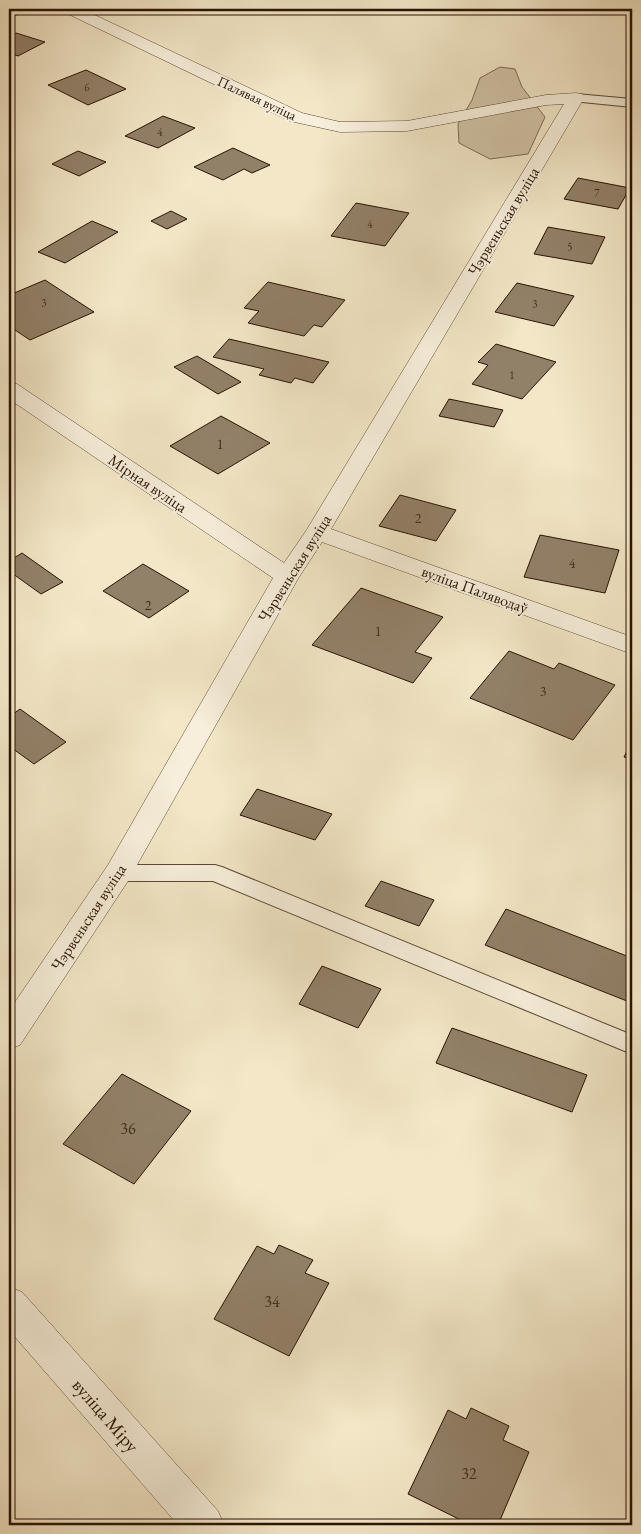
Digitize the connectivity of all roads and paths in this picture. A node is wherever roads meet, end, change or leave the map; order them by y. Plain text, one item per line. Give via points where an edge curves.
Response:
1 (18, 9) edge
2 (70, 9) edge
3 (9, 13) edge
4 (576, 98) junction
5 (632, 103) edge
6 (9, 389) edge
7 (317, 532) junction
8 (287, 576) junction
9 (632, 646) edge
10 (118, 873) junction
11 (9, 1036) edge
12 (632, 1045) edge
13 (9, 1304) edge
14 (204, 1525) edge

1 - 3 street
2 - 4 street, Палявая вуліца via 296,117 340,128 407,126 546,100
4 - 5 lane
4 - 7 street, Чэрвеньская вуліца
6 - 8 street, Мірная вуліца
7 - 8 street, Чэрвеньская вуліца
7 - 9 street, вуліца Паляводаў
8 - 10 street, Чэрвеньская вуліца
10 - 11 street, Чэрвеньская вуліца
10 - 12 lane via 215,873
13 - 14 street, вуліца Міру

